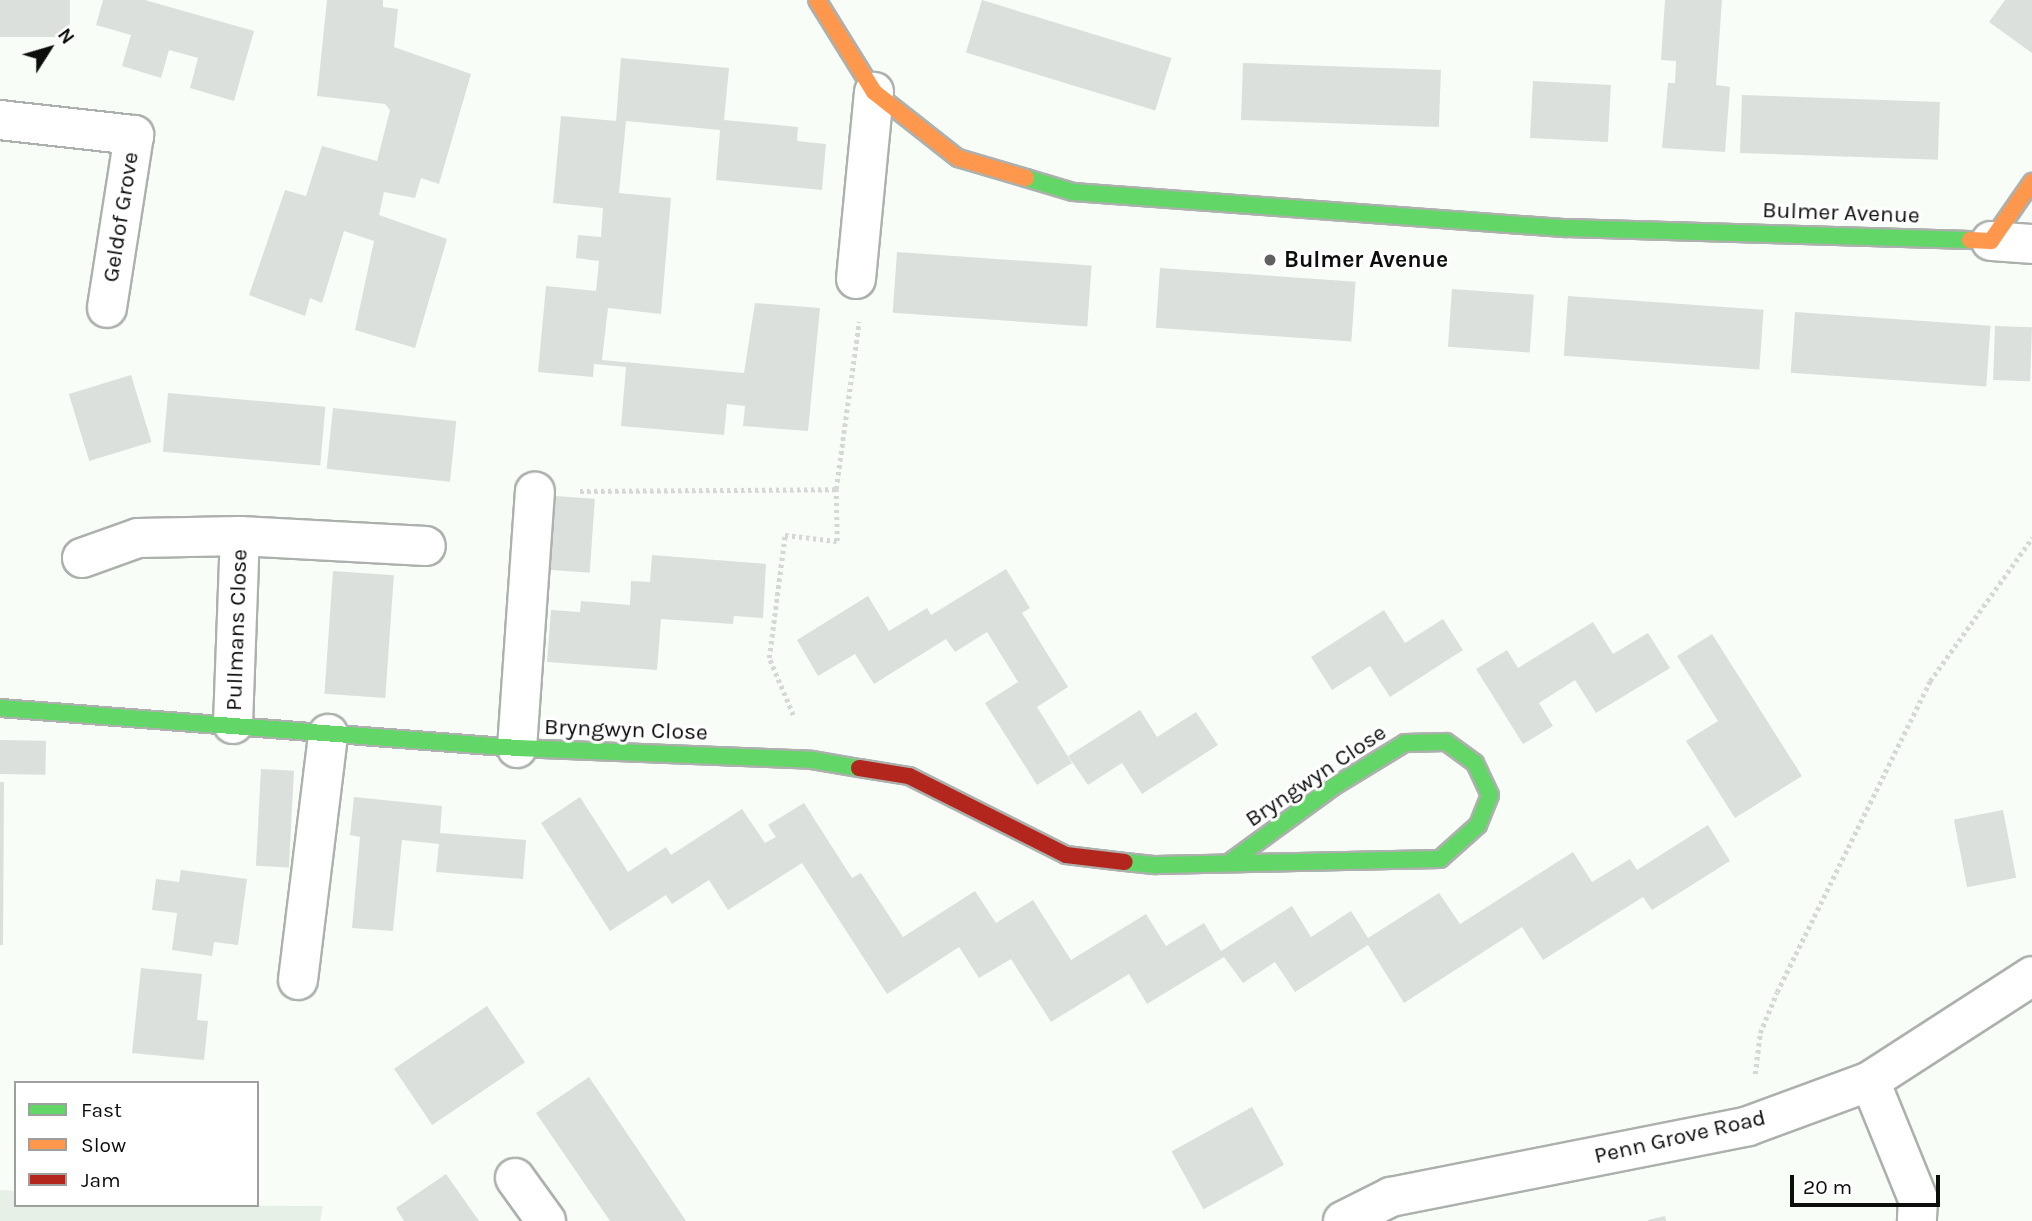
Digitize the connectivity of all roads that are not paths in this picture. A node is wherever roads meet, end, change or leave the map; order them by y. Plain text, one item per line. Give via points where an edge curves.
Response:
1 (817, 0) edge
2 (874, 92) junction
3 (0, 120) edge
4 (2032, 182) edge
5 (1991, 241) junction
6 (2032, 244) edge
7 (856, 279) road end
8 (107, 308) dead end
9 (535, 492) road end
10 (240, 536) junction
11 (426, 546) dead end
12 (82, 558) dead end
13 (0, 708) edge
14 (233, 724) junction
15 (328, 734) junction
16 (517, 748) junction
17 (1230, 862) junction
18 (2032, 976) edge
19 (298, 980) dead end
20 (1870, 1081) junction
21 (515, 1178) dead end
22 (546, 1221) edge
23 (1343, 1221) edge
24 (1917, 1221) edge

1 - 2 street, Bulmer Avenue
2 - 5 street, Bulmer Avenue via 958,158 1073,192 1567,228
2 - 7 street
3 - 8 street, Geldof Grove via 134,135
4 - 5 street
5 - 6 street
9 - 16 street
10 - 11 street, Pullmans Close
10 - 12 street, Pullmans Close via 138,538
10 - 14 street, Pullmans Close
13 - 14 street, Bryngwyn Close
14 - 15 street, Bryngwyn Close
15 - 16 street, Bryngwyn Close
15 - 19 street
16 - 17 street, Bryngwyn Close via 812,760 909,776 1066,855 1156,864
17 - 17 street, Bryngwyn Close via 1440,859 1478,825 1490,795 1475,763 1446,742 1405,743 1333,787
18 - 20 street, Penn Grove Road
20 - 23 street, Penn Grove Road via 1748,1126 1391,1197
20 - 24 street via 1918,1199
21 - 22 street

